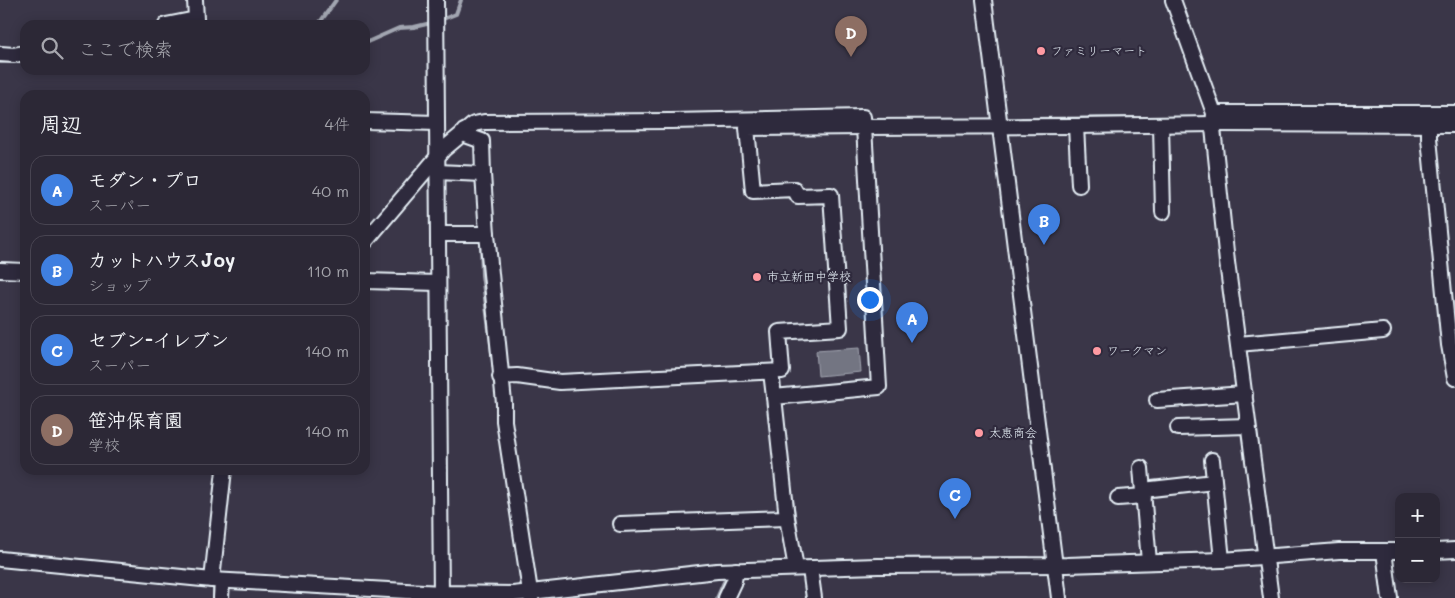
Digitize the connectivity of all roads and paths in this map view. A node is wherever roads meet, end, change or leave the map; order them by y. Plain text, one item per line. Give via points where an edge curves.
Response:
1 (195, 0) edge
2 (436, 0) edge
3 (984, 0) edge
4 (1173, 0) edge
5 (191, 20) edge
6 (0, 54) edge
7 (20, 54) edge
8 (1455, 113) edge
9 (1214, 118) junction
10 (370, 121) edge
11 (437, 123) junction
12 (999, 125) junction
13 (1161, 125) junction
14 (1429, 125) junction
15 (1455, 125) edge
16 (1076, 126) junction
17 (864, 131) junction
18 (466, 134) junction
19 (437, 157) junction
20 (437, 172) junction
21 (480, 174) junction
22 (1079, 185) dead end
23 (1163, 212) dead end
24 (438, 234) junction
25 (486, 234) junction
26 (370, 236) edge
27 (0, 270) edge
28 (20, 271) edge
29 (370, 282) edge
30 (435, 283) junction
31 (1451, 326) edge
32 (1383, 331) dead end
33 (1238, 344) junction
34 (771, 372) junction
35 (500, 377) junction
36 (1455, 378) edge
37 (1244, 394) junction
38 (778, 397) junction
39 (1157, 400) dead end
40 (1248, 426) junction
41 (1178, 428) dead end
42 (1212, 460) dead end
43 (1141, 468) dead end
44 (224, 475) edge
45 (1214, 482) junction
46 (1144, 493) junction
47 (1118, 498) dead end
48 (787, 518) junction
49 (620, 524) dead end
50 (1455, 550) edge
51 (1384, 551) junction
52 (1395, 551) edge
53 (1440, 551) edge
54 (1222, 557) junction
55 (1265, 557) junction
56 (1149, 558) junction
57 (0, 559) edge
58 (1055, 565) junction
59 (796, 568) junction
60 (810, 569) junction
61 (736, 570) junction
62 (217, 580) junction
63 (528, 594) edge
64 (441, 596) edge
65 (221, 598) edge
66 (726, 598) edge
67 (814, 598) edge
68 (1059, 598) edge
69 (1271, 598) edge
70 (1390, 598) edge

1 - 5 street via 196,19
2 - 11 street
3 - 12 street
4 - 9 street
6 - 7 street
8 - 9 street
9 - 13 street
9 - 14 street
9 - 33 street
10 - 11 street
11 - 19 street
12 - 16 street
12 - 17 street
12 - 58 street
13 - 16 street
13 - 23 street
14 - 15 street
14 - 31 street
16 - 22 street
17 - 18 street via 863,117 484,122 474,124
17 - 34 street via 747,128 753,191 794,189 798,196 831,195 840,328 779,332 782,371
17 - 38 street via 879,388
18 - 19 street
18 - 21 street via 482,141
19 - 20 street
19 - 26 street
20 - 21 street
20 - 24 street
21 - 25 street
24 - 25 street
24 - 30 street
25 - 35 street
27 - 28 street
29 - 30 street
30 - 64 street
31 - 36 street via 1449,345
32 - 33 street
33 - 37 street
34 - 35 street via 560,382
34 - 38 street
35 - 63 street
37 - 39 street
37 - 40 street
38 - 48 street
40 - 41 street
40 - 55 street
42 - 45 street
43 - 46 street
44 - 62 street
45 - 46 street
45 - 54 street
46 - 47 street
46 - 56 street
48 - 49 street
48 - 59 street
50 - 53 street
51 - 52 street
51 - 55 street
51 - 70 street
54 - 55 street
54 - 56 street
55 - 69 street
56 - 58 street
57 - 62 street
58 - 60 street
58 - 68 street
59 - 60 street
59 - 61 street
60 - 67 street
61 - 63 street
61 - 66 street
62 - 64 street
62 - 65 street
63 - 64 street

